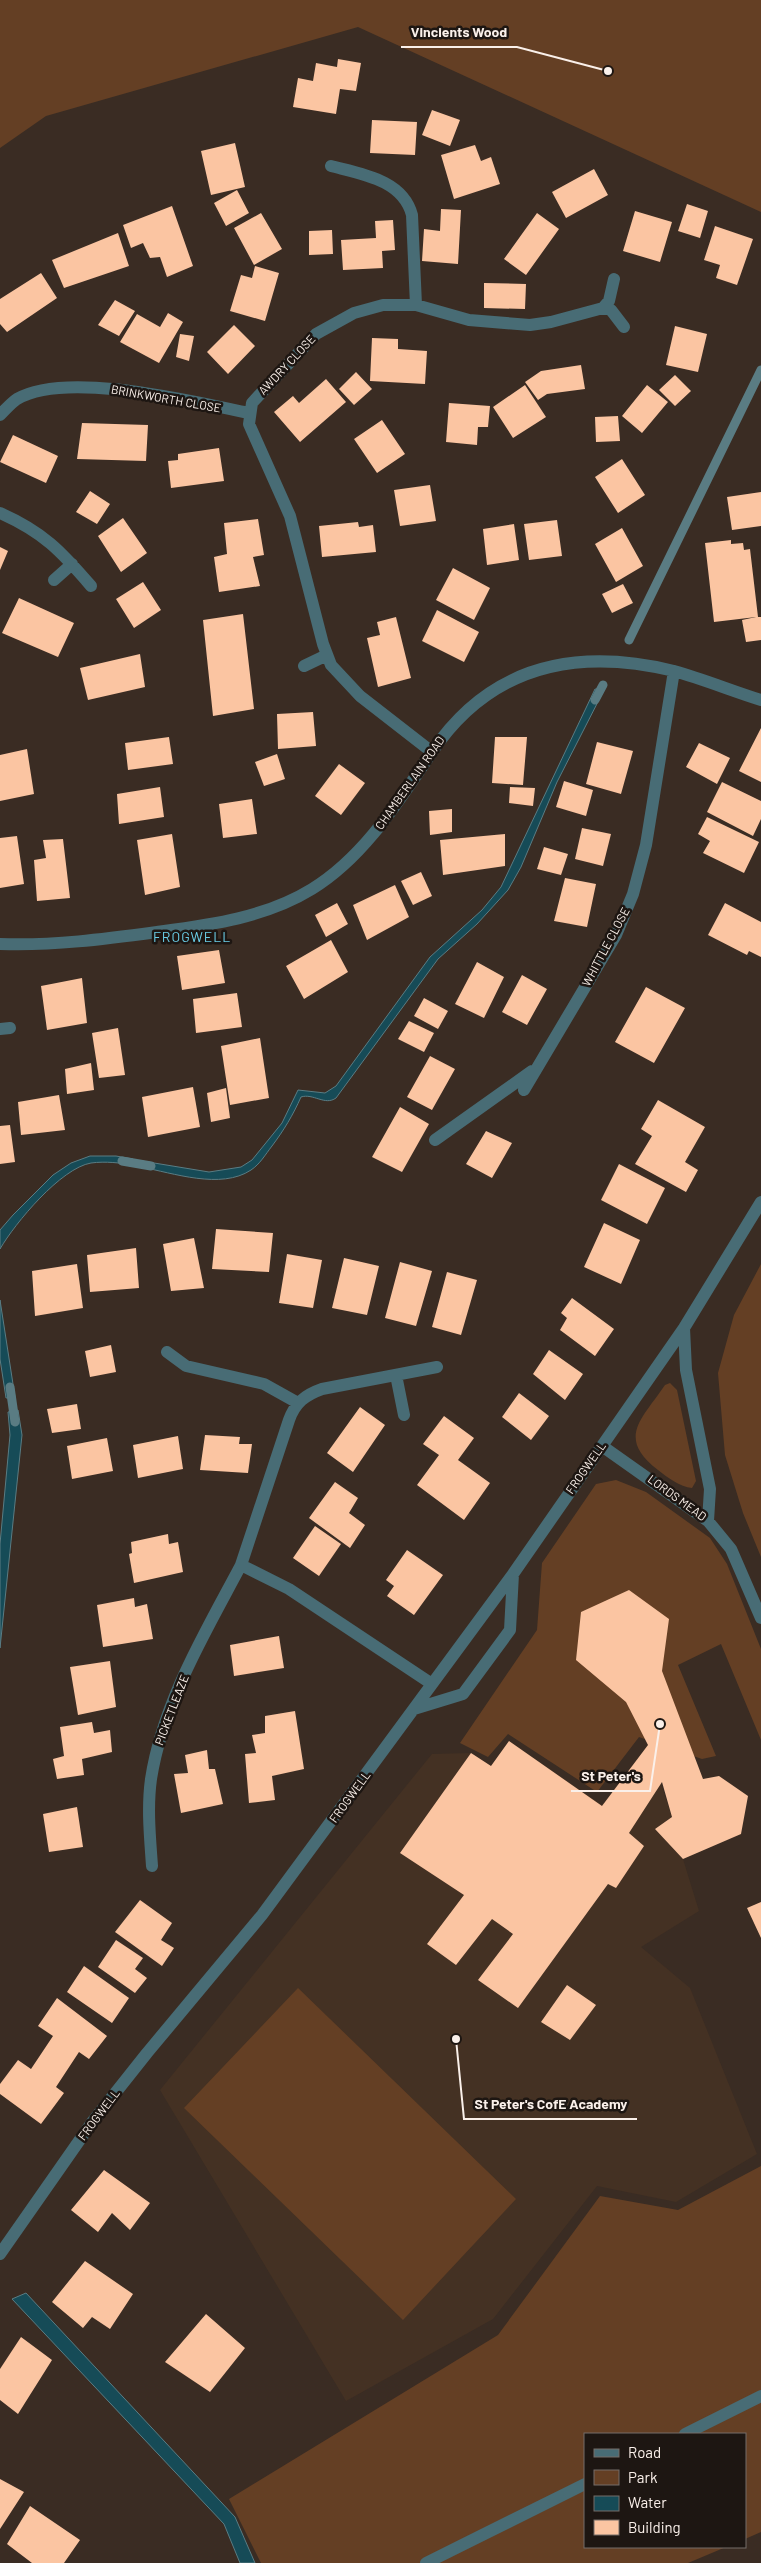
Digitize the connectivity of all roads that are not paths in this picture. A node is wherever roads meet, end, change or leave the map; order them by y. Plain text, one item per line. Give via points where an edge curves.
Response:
1 (331, 166) dead end
2 (614, 279) dead end
3 (416, 305) junction
4 (603, 308) junction
5 (624, 327) dead end
6 (249, 413) junction
7 (0, 415) edge
8 (0, 513) edge
9 (72, 564) junction
10 (54, 580) dead end
11 (91, 586) dead end
12 (326, 655) junction
13 (304, 666) dead end
14 (674, 671) junction
15 (761, 700) edge
16 (432, 752) junction
17 (0, 944) edge
18 (536, 1068) junction
19 (524, 1090) dead end
20 (435, 1140) dead end
21 (761, 1202) edge
22 (684, 1328) junction
23 (167, 1352) dead end
24 (436, 1367) dead end
25 (396, 1375) junction
26 (298, 1403) junction
27 (404, 1415) dead end
28 (602, 1446) junction
29 (708, 1521) junction
30 (241, 1565) junction
31 (513, 1574) junction
32 (761, 1618) edge
33 (432, 1684) junction
34 (414, 1709) junction
35 (152, 1866) dead end
36 (0, 2254) edge
37 (761, 2396) edge
38 (687, 2433) edge
39 (584, 2484) edge
40 (426, 2563) edge

1 - 3 street via 386,184 409,204
2 - 4 street via 609,301
3 - 4 street, AWDRY CLOSE via 468,320 530,325
3 - 6 street, AWDRY CLOSE via 383,305 354,313 316,334 252,403
4 - 5 street via 611,310
6 - 7 street, BRINKWORTH CLOSE via 165,396 84,388 36,392 16,399
6 - 12 street via 254,439 290,516
8 - 9 street via 30,526
9 - 10 street
9 - 11 street
12 - 13 street
12 - 16 street via 360,696
14 - 15 street, CHAMBERLAIN ROAD
14 - 16 street, CHAMBERLAIN ROAD via 609,662 564,665 526,673 479,699 449,728
14 - 18 street, WHITTLE CLOSE via 646,845 633,894 612,941
16 - 17 street, CHAMBERLAIN ROAD via 396,807 362,845 330,876 290,900 242,917 197,926 52,943
18 - 19 street, WHITTLE CLOSE
18 - 20 street
21 - 22 street, FROGWELL
22 - 28 street, FROGWELL
22 - 29 street via 686,1370 710,1489
23 - 26 street via 186,1366 264,1384
24 - 25 street
25 - 26 street via 322,1389 308,1394
25 - 27 street
26 - 30 street, PICKETLEAZE via 288,1420
28 - 29 street, LORDS MEAD
28 - 31 street, FROGWELL
29 - 32 street, LORDS MEAD via 731,1549
30 - 33 street via 289,1589
30 - 35 street, PICKETLEAZE via 186,1673 161,1734 149,1798
31 - 33 street, FROGWELL
31 - 34 street via 510,1630 463,1694
33 - 34 street, FROGWELL
34 - 36 street, FROGWELL via 262,1915 93,2121
37 - 38 street
39 - 40 street

